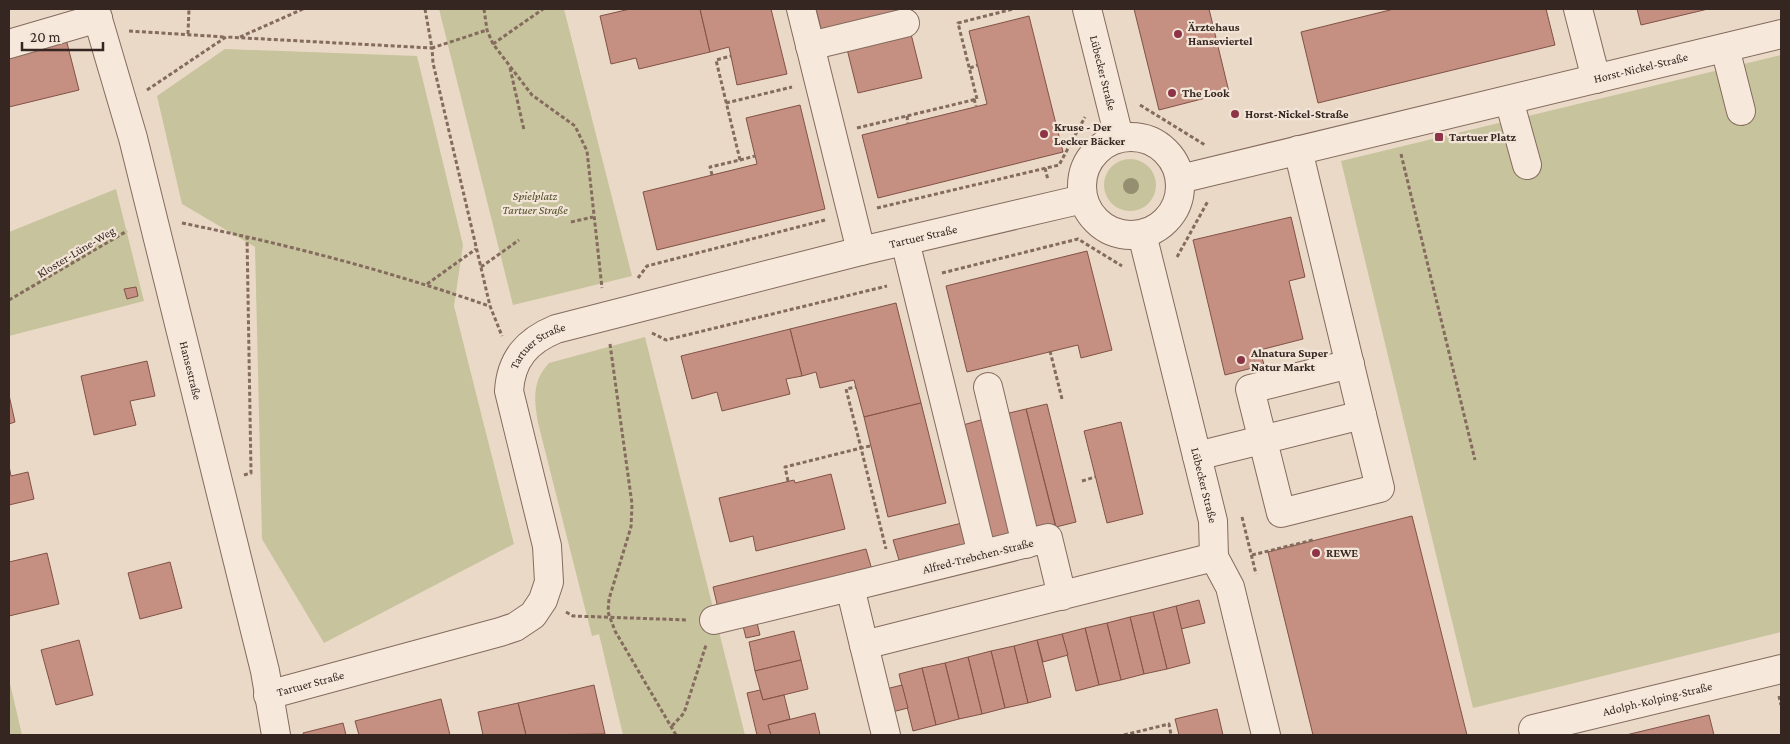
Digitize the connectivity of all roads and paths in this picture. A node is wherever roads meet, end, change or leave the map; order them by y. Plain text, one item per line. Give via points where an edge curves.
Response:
1 (189, 9) edge
2 (302, 9) edge
3 (425, 9) edge
4 (484, 9) edge
5 (543, 9) edge
6 (801, 9) edge
7 (1014, 9) edge
8 (1087, 9) edge
9 (1578, 9) edge
10 (99, 21) edge
11 (905, 23) dead end
12 (487, 30) junction
13 (188, 34) junction
14 (1781, 34) edge
15 (226, 37) junction
16 (240, 37) junction
17 (9, 44) edge
18 (493, 44) junction
19 (810, 46) junction
20 (432, 48) junction
21 (1725, 48) junction
22 (731, 56) dead end
23 (978, 65) dead end
24 (510, 66) junction
25 (970, 68) junction
26 (1596, 79) junction
27 (819, 80) junction
28 (142, 94) dead end
29 (974, 99) junction
30 (1509, 100) junction
31 (726, 102) junction
32 (976, 106) dead end
33 (1741, 111) dead end
34 (907, 116) junction
35 (908, 124) dead end
36 (1394, 127) junction
37 (524, 130) dead end
38 (832, 134) junction
39 (1119, 137) junction
40 (1298, 150) junction
41 (755, 156) dead end
42 (740, 160) junction
43 (1527, 165) dead end
44 (712, 175) dead end
45 (1180, 179) junction
46 (1083, 198) junction
47 (1210, 198) dead end
48 (593, 217) junction
49 (570, 222) dead end
50 (154, 224) junction
51 (1142, 234) junction
52 (247, 236) junction
53 (519, 240) dead end
54 (905, 240) junction
55 (476, 249) junction
56 (861, 251) junction
57 (1122, 266) dead end
58 (1179, 266) dead end
59 (480, 267) junction
60 (915, 280) junction
61 (426, 284) junction
62 (9, 300) edge
63 (606, 316) junction
64 (650, 332) dead end
65 (1050, 351) dead end
66 (1350, 364) junction
67 (856, 387) dead end
68 (988, 387) dead end
69 (1062, 399) dead end
70 (1362, 415) junction
71 (1263, 440) junction
72 (870, 446) dead end
73 (861, 448) junction
74 (1197, 456) junction
75 (1475, 460) dead end
76 (1095, 477) dead end
77 (218, 481) junction
78 (788, 481) dead end
79 (1082, 481) dead end
80 (1313, 540) dead end
81 (1026, 544) junction
82 (982, 554) junction
83 (1252, 555) dead end
84 (1214, 557) junction
85 (892, 576) junction
86 (850, 587) junction
87 (1062, 596) junction
88 (543, 600) junction
89 (610, 618) junction
90 (714, 620) junction
91 (864, 645) junction
92 (1781, 669) edge
93 (268, 695) junction
94 (672, 726) junction
95 (1533, 729) dead end
96 (276, 735) edge
97 (676, 735) edge
98 (886, 735) edge
99 (1124, 735) edge
100 (1171, 735) edge
101 (1266, 735) edge

1 - 13 path
2 - 16 path
3 - 20 path
4 - 12 path
5 - 18 path
6 - 19 street
7 - 25 path via 958,22
8 - 39 street, Lübecker Straße
9 - 26 street
10 - 13 path via 126,31
10 - 17 street
10 - 50 street, Hansestraße
11 - 19 street
12 - 18 path
12 - 20 path
13 - 15 path
14 - 21 street, Horst-Nickel-Straße
15 - 16 path
15 - 28 path
16 - 20 path
18 - 24 path
19 - 27 street
20 - 55 path
21 - 26 street, Horst-Nickel-Straße
21 - 33 street
22 - 31 path via 716,60
23 - 25 path
24 - 37 path
24 - 48 path via 532,95 579,132 587,151
25 - 29 path via 978,99
26 - 30 street, Horst-Nickel-Straße
27 - 31 path
27 - 38 street
29 - 32 path
29 - 34 path
30 - 36 street, Horst-Nickel-Straße
30 - 43 street
31 - 42 path
34 - 35 path
34 - 38 path
36 - 40 street, Horst-Nickel-Straße
36 - 75 path
38 - 56 street
39 - 45 street via 1140,136 1159,144 1173,159
39 - 46 street via 1100,146 1087,162 1081,182
40 - 45 street, Horst-Nickel-Straße
40 - 66 street
41 - 42 path
42 - 44 path via 710,167
45 - 51 street via 1179,197 1172,214 1159,226
46 - 51 street via 1093,218 1107,229 1124,235
46 - 54 street, Tartuer Straße
47 - 58 path via 1177,256
48 - 49 path
48 - 63 path
50 - 52 path, Kloster-Lüne-Weg via 175,221
50 - 62 path, Kloster-Lüne-Weg via 128,231
50 - 77 street, Hansestraße
51 - 74 street, Lübecker Straße
52 - 61 path, Kloster-Lüne-Weg
52 - 77 path via 251,473
53 - 59 path
54 - 56 street, Tartuer Straße
54 - 60 street
55 - 59 path
55 - 61 path
56 - 63 street, Tartuer Straße
57 - 60 path via 1078,239
59 - 61 path, Kloster-Lüne-Weg via 490,306
60 - 64 path via 666,340
60 - 82 street
63 - 88 street, Tartuer Straße via 556,328 533,340 518,356 510,376 513,410 547,546 549,582
63 - 89 path via 632,504 631,527 609,599
65 - 69 path
66 - 70 street
66 - 71 street via 1250,389
67 - 73 path via 846,389
68 - 81 street
70 - 71 street
70 - 71 street via 1380,488 1281,513
71 - 74 street
72 - 73 path
73 - 78 path via 785,466
73 - 85 path
74 - 84 street, Lübecker Straße via 1215,530
76 - 79 path
77 - 93 street, Hansestraße via 265,671
80 - 83 path
81 - 82 street, Alfred-Trebchen-Straße
81 - 87 street, Alfred-Trebchen-Straße via 1048,538
82 - 85 street, Alfred-Trebchen-Straße
84 - 87 street
84 - 101 street via 1230,587
85 - 86 street, Alfred-Trebchen-Straße
86 - 90 street, Alfred-Trebchen-Straße
86 - 91 street
87 - 91 street
88 - 89 path via 574,616
88 - 93 street, Tartuer Straße via 526,621 500,632
89 - 90 path
89 - 94 path via 614,631
90 - 94 path via 684,712
91 - 98 street
92 - 95 street, Adolph-Kolping-Straße
93 - 96 street, Hansestraße
94 - 97 path
99 - 100 path via 1169,724

